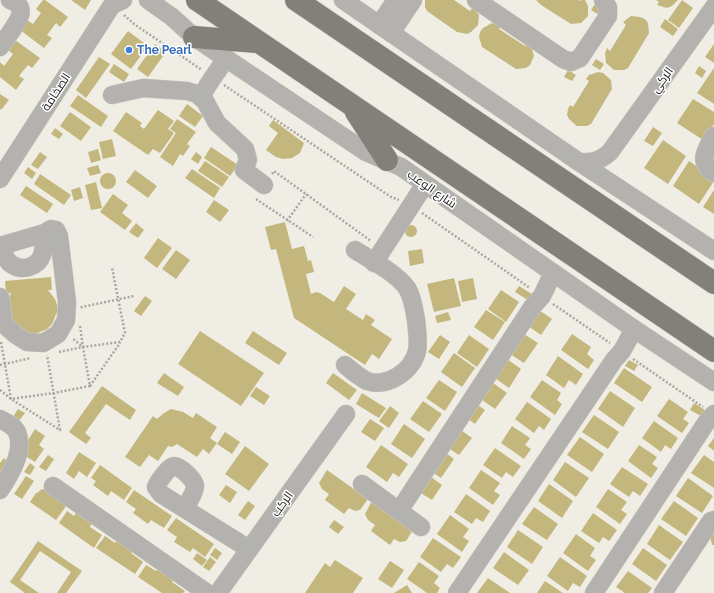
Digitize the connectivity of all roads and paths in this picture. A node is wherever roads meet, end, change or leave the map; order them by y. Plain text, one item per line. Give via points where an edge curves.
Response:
1 (10, 0) edge
2 (148, 0) edge
3 (197, 0) edge
4 (296, 0) edge
5 (343, 0) edge
6 (396, 0) edge
7 (413, 0) edge
8 (476, 0) edge
9 (603, 0) edge
10 (115, 2) edge
11 (714, 7) edge
12 (385, 29) junction
13 (194, 37) junction
14 (259, 42) junction
15 (0, 47) edge
16 (226, 58) junction
17 (112, 95) dead end
18 (201, 97) junction
19 (351, 104) junction
20 (714, 136) edge
21 (610, 152) junction
22 (386, 160) junction
23 (579, 162) junction
24 (714, 174) edge
25 (0, 179) edge
26 (425, 184) junction
27 (264, 185) junction
28 (615, 186) junction
29 (306, 194) junction
30 (287, 221) junction
31 (45, 233) junction
32 (313, 238) dead end
33 (0, 246) edge
34 (356, 250) dead end
35 (714, 251) edge
36 (379, 256) junction
37 (112, 268) dead end
38 (553, 273) junction
39 (714, 283) edge
40 (134, 296) dead end
41 (0, 297) edge
42 (118, 299) junction
43 (78, 311) dead end
44 (79, 318) dead end
45 (1, 328) edge
46 (61, 329) junction
47 (634, 329) junction
48 (120, 342) junction
49 (710, 345) edge
50 (83, 347) junction
51 (47, 355) junction
52 (40, 356) dead end
53 (33, 358) dead end
54 (5, 363) junction
55 (0, 364) edge
56 (345, 366) dead end
57 (714, 382) edge
58 (90, 386) junction
59 (0, 390) edge
60 (54, 393) junction
61 (11, 399) junction
62 (346, 414) dead end
63 (714, 414) edge
64 (0, 419) edge
65 (362, 484) dead end
66 (53, 486) dead end
67 (0, 490) edge
68 (185, 509) dead end
69 (399, 511) junction
70 (714, 520) edge
71 (421, 527) dead end
72 (249, 549) junction
73 (671, 590) edge
74 (207, 593) edge
75 (218, 593) edge
76 (457, 593) edge
77 (594, 593) edge

1 - 15 street via 19,6 21,16
2 - 13 street, شارع الوعب via 172,16
3 - 14 main road, شارع الوعب
4 - 39 main road
5 - 12 street
6 - 12 street
7 - 12 street
8 - 9 street via 571,62 580,58 608,16 608,7
10 - 25 street, الصخامة
11 - 21 street, الركي
12 - 23 street
13 - 14 main road
13 - 16 street, شارع الوعب
14 - 19 main road, شارع الوعب
16 - 18 street
16 - 22 street, شارع الوعب via 366,152
17 - 18 street via 143,88 187,91
18 - 27 street via 217,123 245,149 248,160 244,170
19 - 22 main road
19 - 49 main road, شارع الوعب
20 - 24 street via 705,151 704,161
21 - 23 street, الركي via 599,160
21 - 28 street via 608,166
22 - 26 street, شارع الوعب
23 - 28 street
26 - 36 street
26 - 38 street, شارع الوعب
27 - 29 path via 274,171
27 - 30 path via 255,198
28 - 35 street
29 - 30 path
29 - 36 path
30 - 32 path
31 - 33 street
31 - 33 street via 42,255 37,263 26,268 10,263
31 - 46 street via 51,229 56,230 59,236 66,302 66,320
34 - 36 street
36 - 56 street via 410,294 415,314 417,351 407,369 389,380 369,381
37 - 42 path
38 - 47 street, شارع الوعب
38 - 69 street via 542,296
40 - 42 path
41 - 45 street
42 - 43 path via 82,307
42 - 48 path via 125,334
44 - 50 path
45 - 46 street via 27,342 43,343 58,334
45 - 54 path
46 - 50 path
47 - 57 street, شارع الوعب
47 - 76 street via 622,351
48 - 50 path
48 - 58 path
50 - 51 path
50 - 58 path
51 - 52 path
51 - 60 path
53 - 54 path
54 - 55 path
54 - 61 path
58 - 60 path
59 - 61 path
60 - 61 path
60 - 61 path via 60,430
62 - 72 street, الركب
63 - 77 street
64 - 67 street via 13,427 19,442 13,470
65 - 69 street
66 - 74 street
68 - 72 street
69 - 71 street
70 - 73 street via 696,541
72 - 75 street, الركب

